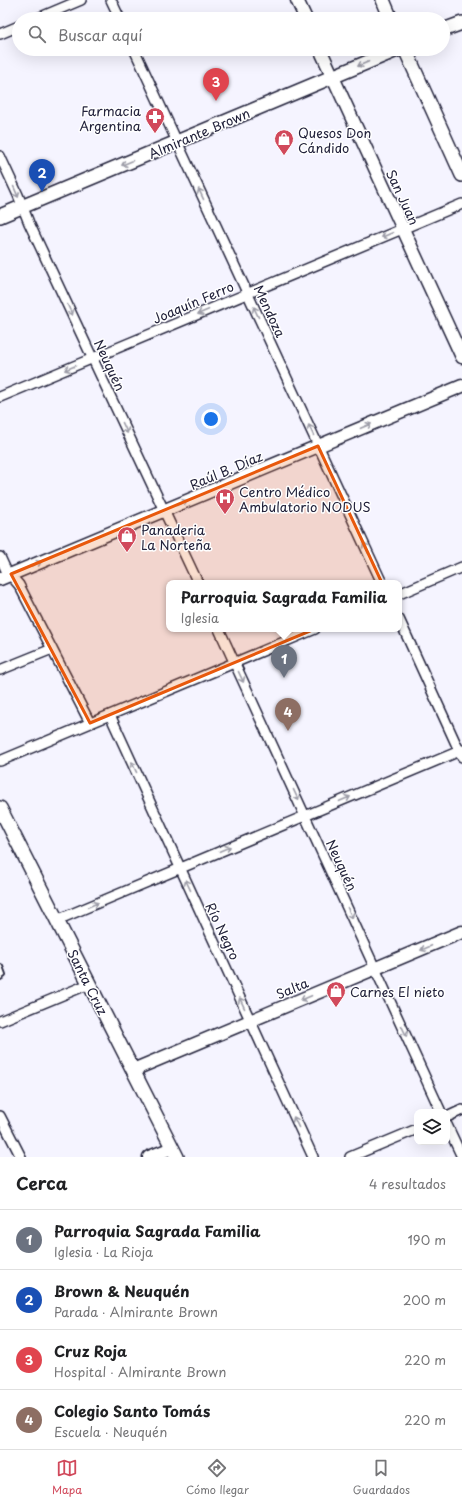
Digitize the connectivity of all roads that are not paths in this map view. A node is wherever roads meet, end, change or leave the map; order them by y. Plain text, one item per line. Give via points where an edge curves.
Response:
1 (81, 0) edge
2 (111, 0) edge
3 (297, 0) edge
4 (383, 0) edge
5 (53, 12) edge
6 (117, 12) edge
7 (303, 12) edge
8 (388, 12) edge
9 (462, 22) edge
10 (450, 27) edge
11 (12, 29) edge
12 (0, 34) edge
13 (137, 56) edge
14 (323, 56) edge
15 (382, 56) edge
16 (408, 56) edge
17 (332, 77) junction
18 (177, 142) junction
19 (0, 156) edge
20 (462, 175) edge
21 (462, 204) edge
22 (22, 207) junction
23 (0, 216) edge
24 (402, 228) junction
25 (247, 294) junction
26 (92, 358) junction
27 (462, 358) edge
28 (462, 386) edge
29 (0, 397) edge
30 (318, 446) junction
31 (164, 510) junction
32 (0, 557) edge
33 (462, 567) edge
34 (5, 577) edge
35 (197, 580) edge
36 (381, 580) edge
37 (402, 593) edge
38 (402, 626) edge
39 (220, 632) edge
40 (308, 632) edge
41 (52, 649) junction
42 (235, 663) junction
43 (0, 670) edge
44 (110, 715) junction
45 (90, 724) junction
46 (461, 753) edge
47 (0, 761) edge
48 (2, 816) edge
49 (305, 816) junction
50 (180, 868) junction
51 (56, 920) junction
52 (462, 932) edge
53 (0, 967) edge
54 (375, 969) junction
55 (0, 976) edge
56 (89, 984) junction
57 (0, 1021) edge
58 (250, 1021) junction
59 (133, 1070) junction
60 (440, 1109) edge
61 (462, 1110) edge
62 (0, 1116) edge
63 (450, 1116) edge
64 (414, 1130) edge
65 (450, 1131) edge
66 (174, 1152) edge
67 (21, 1157) edge
68 (149, 1157) edge
69 (313, 1157) edge
70 (350, 1157) edge
71 (462, 1157) edge

1 - 5 street
2 - 6 street
3 - 7 street
4 - 8 main road
9 - 10 main road
11 - 12 street
13 - 18 street, Mendoza
14 - 17 street, San Juan
15 -> 17 main road, Almirante Brown
16 - 20 main road
17 - 18 main road, Almirante Brown
17 - 24 street, San Juan
18 -> 22 main road, Almirante Brown
25 -> 18 street, Mendoza
19 -> 22 street, Neuquén
21 - 24 street, Joaquín Ferro
22 - 23 main road, Almirante Brown
22 -> 26 street, Neuquén
24 -> 25 street, Joaquín Ferro
24 - 27 street, San Juan
25 -> 26 street, Joaquín Ferro
30 -> 25 street, Mendoza
26 -> 29 street, Joaquín Ferro
26 -> 31 street, Neuquén
30 -> 28 street, Raúl B. Díaz
31 -> 30 street, Raúl B. Díaz
36 -> 30 street, Mendoza
34 -> 31 street, Raúl B. Díaz
31 - 35 street, Neuquén
32 - 34 street
33 - 37 street
34 - 41 street via 19,585
38 - 46 street
39 - 42 street, Neuquén
40 - 42 street
41 - 43 street
41 - 45 street
42 - 44 street
42 -> 49 street, Neuquén
44 - 45 street
50 -> 44 street, Río Negro
45 - 47 street
49 -> 46 street
48 - 51 main road, Santa Cruz
50 -> 49 street
49 -> 54 street, Neuquén
51 -> 50 street
58 -> 50 street, Río Negro
51 - 56 main road, Santa Cruz
52 -> 54 street, Salta
53 - 55 lane via 4,975
54 -> 58 street, Salta
54 -> 60 street, Neuquén
56 - 57 street
56 - 59 main road, Santa Cruz
58 - 59 street, Salta
69 -> 58 street, Río Negro
59 - 66 main road, Santa Cruz
61 - 63 street
62 - 67 street
64 - 70 street
65 - 71 street
66 - 68 street

